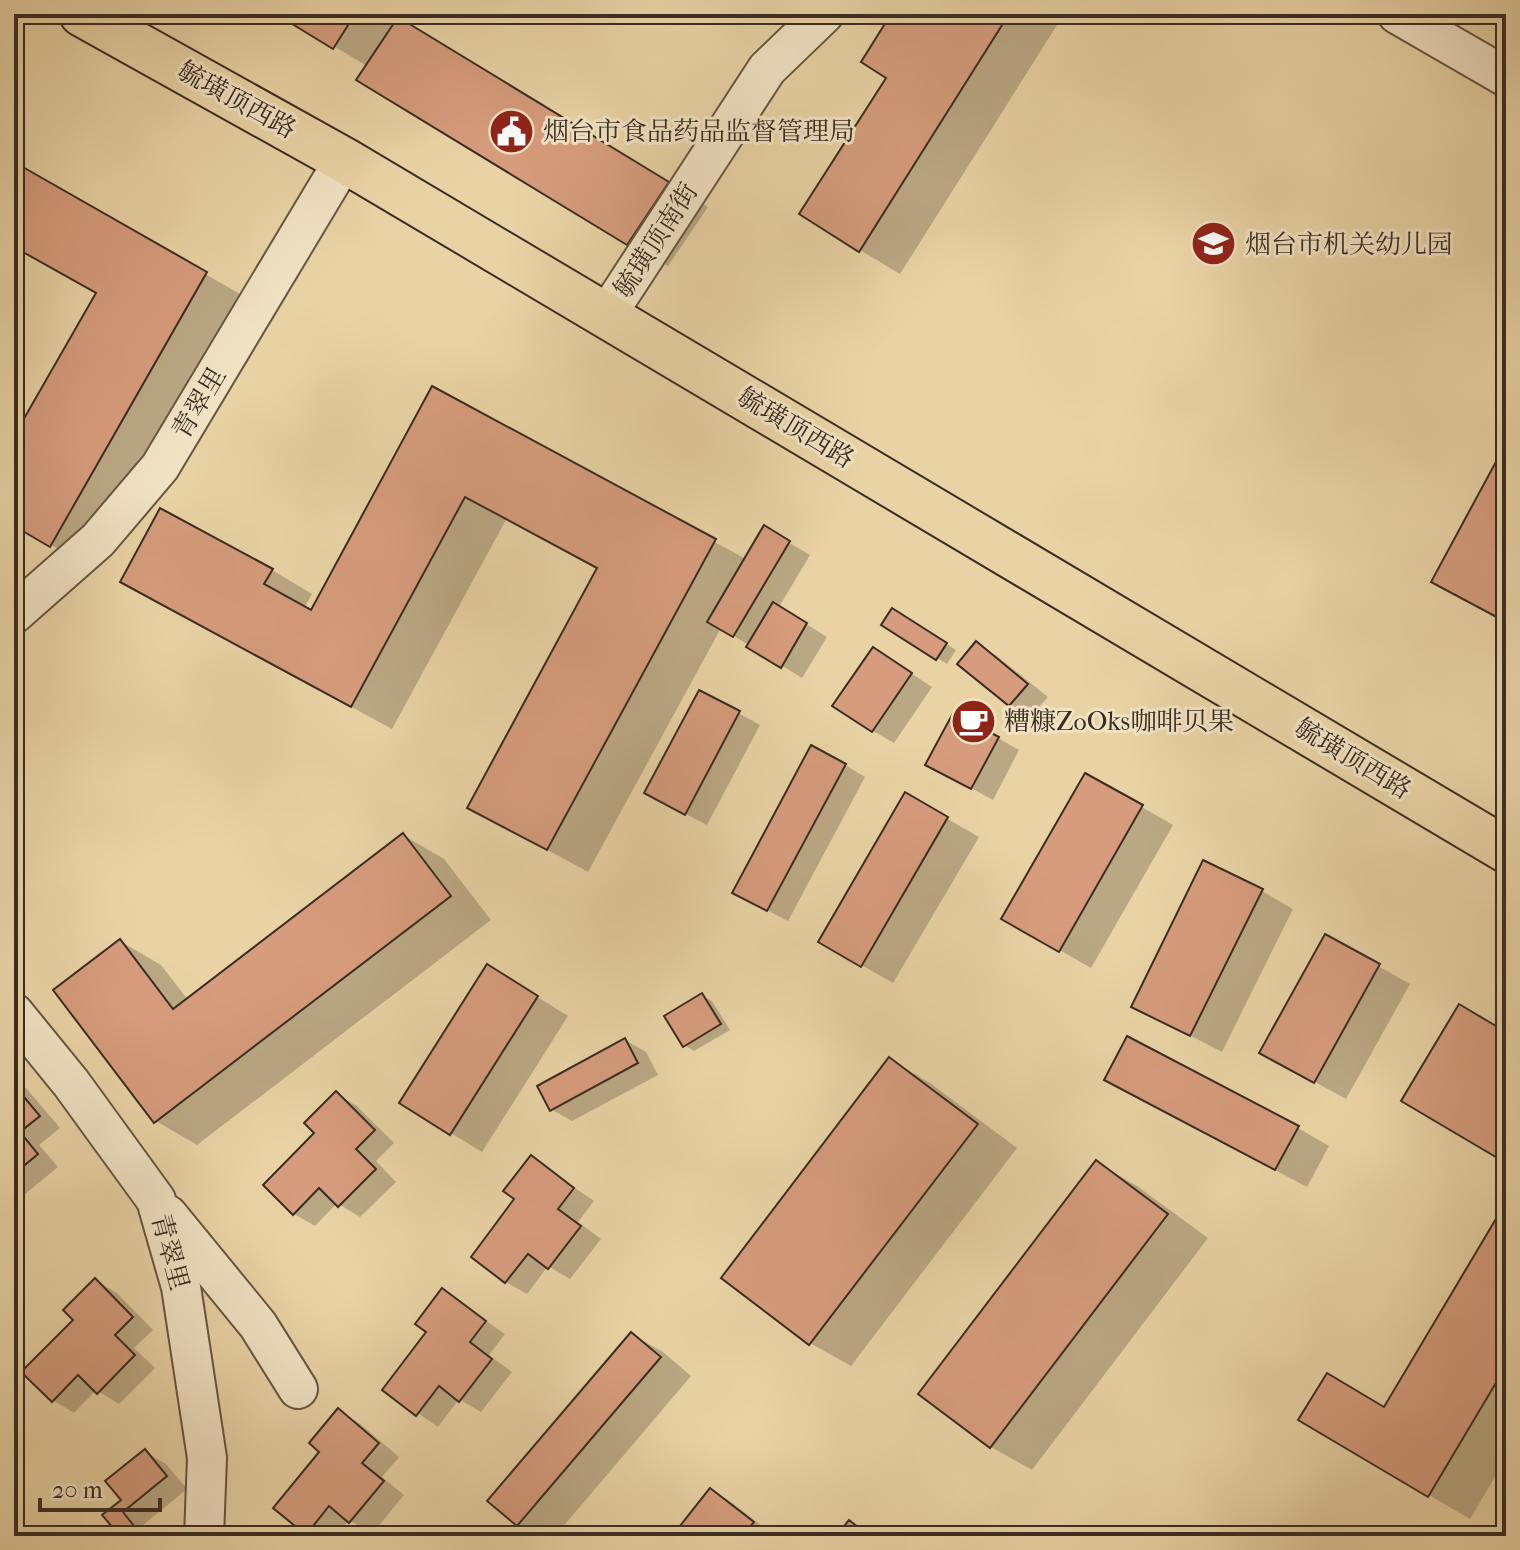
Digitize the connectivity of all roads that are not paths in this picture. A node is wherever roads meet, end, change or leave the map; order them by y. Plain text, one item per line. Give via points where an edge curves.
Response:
1 (82, 14) edge
2 (824, 14) edge
3 (1397, 14) edge
4 (1506, 77) edge
5 (344, 160) junction
6 (606, 316) junction
7 (14, 614) edge
8 (1506, 850) edge
9 (14, 1013) edge
10 (156, 1200) junction
11 (298, 1389) dead end
12 (204, 1536) edge

1 - 5 main road, 毓璜顶西路
2 - 6 street, 毓璜顶南街 via 767,69
3 - 4 street
5 - 6 main road, 毓璜顶西路
5 - 7 street, 青翠里 via 160,467 98,540
6 - 8 main road, 毓璜顶西路
9 - 10 street, 青翠里
10 - 11 street via 258,1325
10 - 12 street, 青翠里 via 181,1287 207,1458

